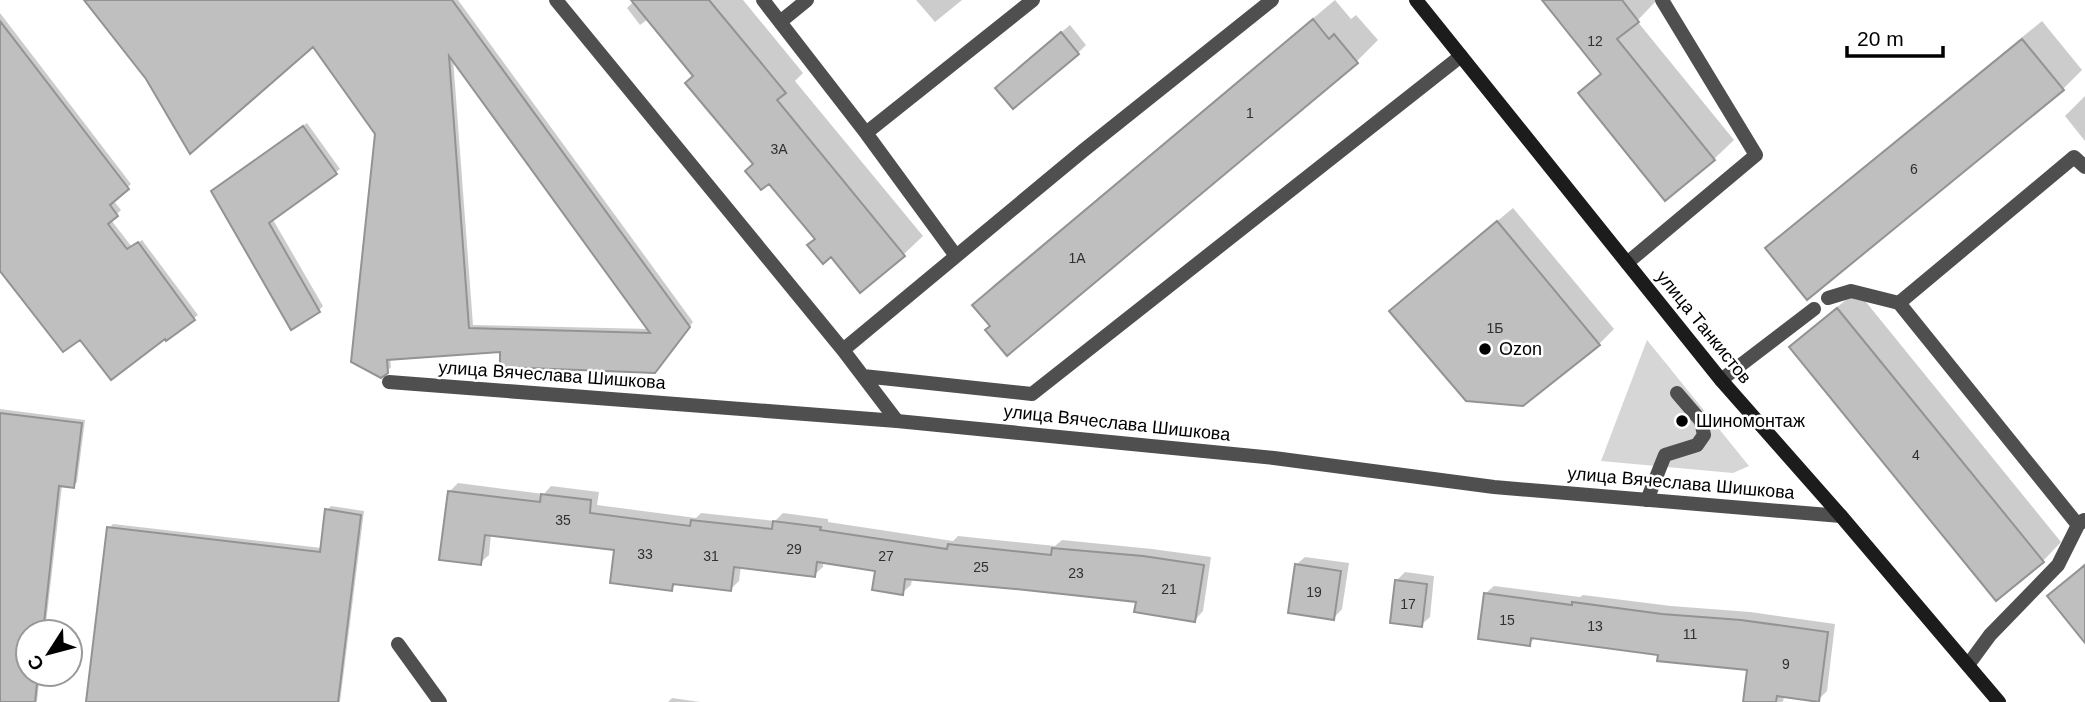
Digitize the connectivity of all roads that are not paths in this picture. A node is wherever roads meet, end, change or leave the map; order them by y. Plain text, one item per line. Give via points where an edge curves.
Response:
1 (556, 0) edge
2 (763, 0) edge
3 (807, 0) edge
4 (1033, 0) edge
5 (1272, 0) edge
6 (1416, 0) edge
7 (1662, 0) edge
8 (780, 22) junction
9 (1461, 56) junction
10 (866, 133) junction
11 (2085, 167) edge
12 (956, 256) junction
13 (1627, 263) junction
14 (1828, 298) dead end
15 (1899, 303) junction
16 (1814, 309) dead end
17 (843, 349) junction
18 (863, 376) junction
19 (1721, 380) junction
20 (389, 382) dead end
21 (1677, 393) dead end
22 (898, 421) junction
23 (1647, 500) junction
24 (1841, 516) junction
25 (2081, 522) edge
26 (398, 645) dead end
27 (1968, 665) junction
28 (440, 702) edge
29 (1999, 702) edge

1 - 17 street
2 - 8 street
3 - 8 street
4 - 10 street
5 - 12 street
6 - 9 main road, улица Танкистов
7 - 13 street via 1756,155
8 - 10 street
9 - 13 main road, улица Танкистов
9 - 18 street via 1032,394
10 - 12 street
11 - 15 street via 2074,157
12 - 17 street
13 - 19 main road, улица Танкистов
14 - 15 street via 1851,291
15 - 25 street
16 - 19 street
17 - 18 street
18 - 22 street
19 - 24 main road, улица Танкистов
20 - 22 street, улица Вячеслава Шишкова
21 - 23 street via 1701,421 1704,435 1697,445 1665,454
22 - 23 street, улица Вячеслава Шишкова
23 - 24 street, улица Вячеслава Шишкова
24 - 27 main road, улица Танкистов
25 - 27 street via 2058,565 1990,635
26 - 28 street
27 - 29 main road, улица Танкистов

